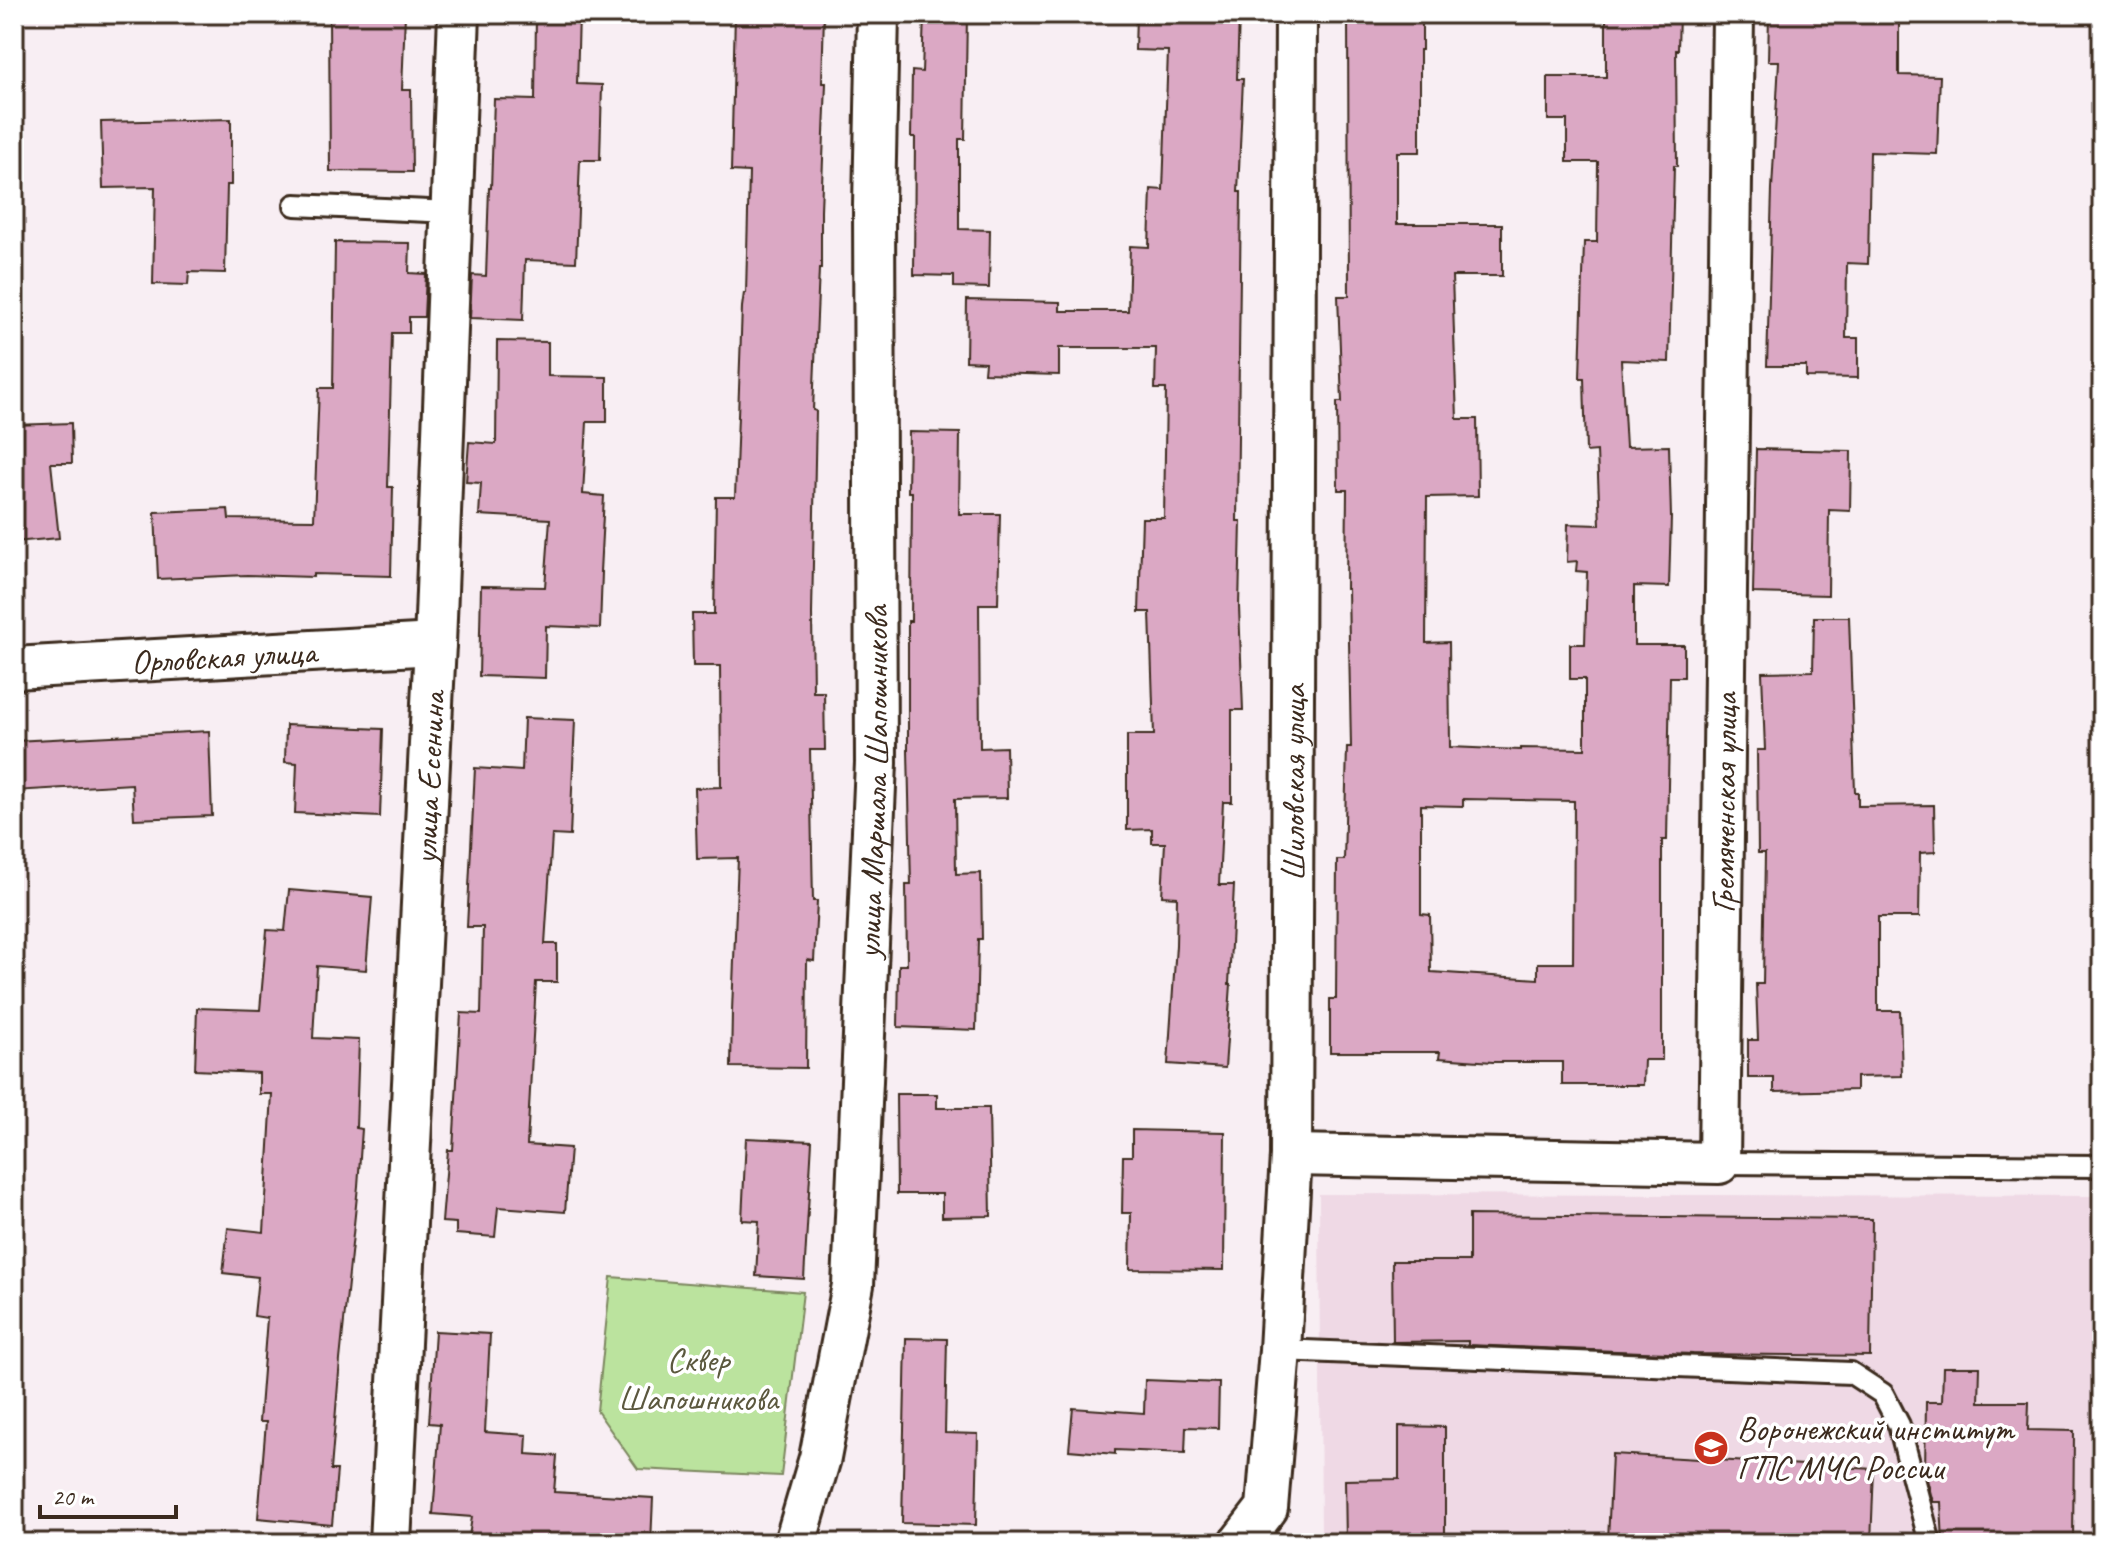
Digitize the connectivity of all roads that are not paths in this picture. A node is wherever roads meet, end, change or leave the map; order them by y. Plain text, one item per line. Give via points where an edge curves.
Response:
1 (459, 14) edge
2 (878, 14) edge
3 (1296, 14) edge
4 (1733, 14) edge
5 (295, 205) dead end
6 (451, 212) junction
7 (435, 644) junction
8 (14, 668) edge
9 (1291, 1155) junction
10 (1719, 1163) junction
11 (2102, 1166) edge
12 (1280, 1350) junction
13 (390, 1543) edge
14 (795, 1543) edge
15 (1240, 1543) edge
16 (1930, 1543) edge

1 - 6 street, улица Есенина
2 - 14 street, улица Маршала Шапошникова via 876,763 853,1285 820,1458
3 - 9 street, Шиловская улица
4 - 10 street, Гремяченская улица
5 - 6 lane
6 - 7 street, улица Есенина
7 - 8 street, Орловская улица
7 - 13 street, улица Есенина
9 - 10 street
9 - 12 street, Шиловская улица
10 - 11 lane
12 - 15 street, Шиловская улица via 1267,1508
12 - 16 lane via 1851,1373 1883,1394 1899,1425

